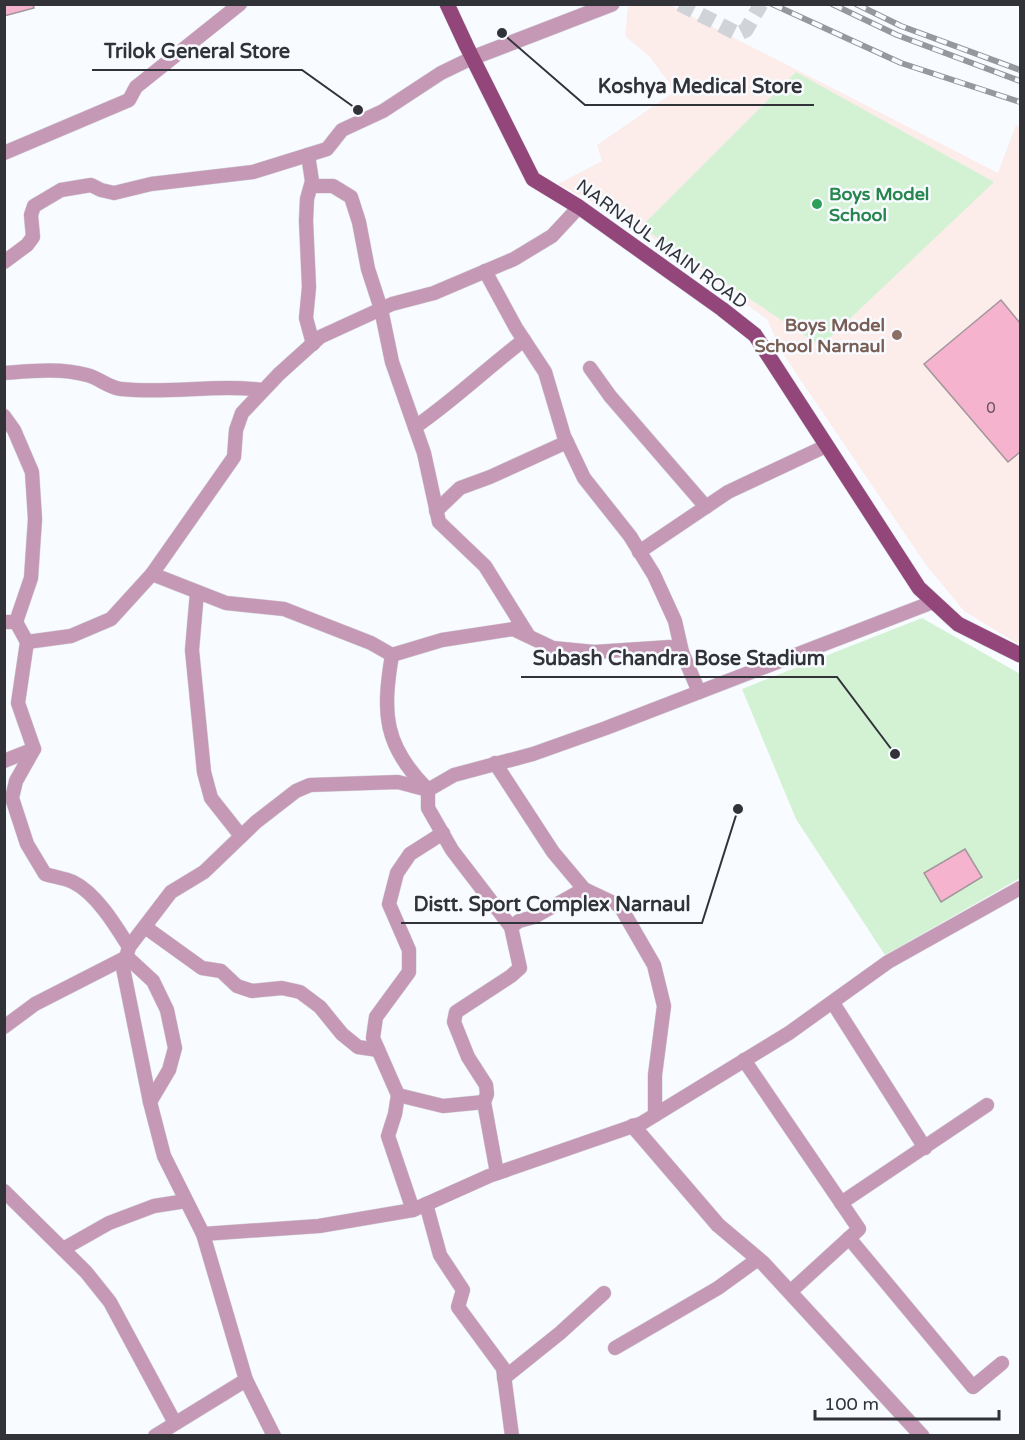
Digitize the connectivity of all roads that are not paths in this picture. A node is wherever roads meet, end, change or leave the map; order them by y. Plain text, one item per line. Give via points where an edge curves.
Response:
1 (240, 4) edge
2 (447, 4) edge
3 (611, 5) edge
4 (472, 58) junction
5 (4, 153) edge
6 (308, 155) junction
7 (311, 186) junction
8 (579, 207) junction
9 (4, 262) edge
10 (485, 271) junction
11 (381, 309) junction
12 (524, 340) junction
13 (313, 344) junction
14 (590, 368) dead end
15 (4, 373) edge
16 (263, 390) junction
17 (4, 416) edge
18 (415, 428) junction
19 (567, 442) junction
20 (826, 446) junction
21 (706, 507) junction
22 (436, 511) junction
23 (639, 552) junction
24 (152, 574) junction
25 (197, 592) junction
26 (933, 602) junction
27 (10, 622) edge
28 (528, 635) junction
29 (27, 642) junction
30 (682, 652) junction
31 (392, 655) junction
32 (1020, 656) edge
33 (699, 692) junction
34 (34, 749) junction
35 (4, 761) edge
36 (495, 763) junction
37 (428, 790) junction
38 (442, 833) junction
39 (242, 836) junction
40 (1020, 888) edge
41 (584, 889) junction
42 (145, 927) junction
43 (511, 927) junction
44 (128, 952) junction
45 (833, 1003) junction
46 (4, 1028) edge
47 (378, 1050) junction
48 (744, 1060) junction
49 (398, 1095) junction
50 (150, 1102) junction
51 (484, 1102) junction
52 (987, 1105) dead end
53 (655, 1115) junction
54 (633, 1126) junction
55 (925, 1148) junction
56 (498, 1173) junction
57 (4, 1191) edge
58 (186, 1201) junction
59 (841, 1203) junction
60 (426, 1204) junction
61 (413, 1210) junction
62 (203, 1234) junction
63 (849, 1238) junction
64 (63, 1249) junction
65 (758, 1259) junction
66 (790, 1292) junction
67 (604, 1293) dead end
68 (615, 1348) dead end
69 (1002, 1363) dead end
70 (504, 1378) junction
71 (246, 1380) junction
72 (175, 1423) junction
73 (155, 1436) edge
74 (274, 1436) edge
75 (512, 1436) edge
76 (922, 1436) edge

1 - 5 street via 136,87 129,100
2 - 4 main road, NARNAUL MAIN ROAD
3 - 4 street
4 - 6 street via 383,111 342,130 327,149
4 - 8 main road, NARNAUL MAIN ROAD via 533,178
6 - 7 street
6 - 9 street via 253,172 151,184 114,193 91,185 61,190 34,206 33,237
7 - 11 street via 333,186 351,197
7 - 13 street via 306,221 306,318
8 - 10 street via 552,236
8 - 20 main road, NARNAUL MAIN ROAD via 755,335
10 - 11 street via 434,293
10 - 12 street
11 - 13 street
11 - 18 street via 392,362
12 - 18 street
12 - 19 street via 545,372
13 - 16 street
14 - 21 street
15 - 16 street via 52,370 88,375 117,389 129,390
16 - 24 street via 242,413 234,457
17 - 27 street via 32,472 35,519 31,578
18 - 22 street
19 - 22 street via 460,488
19 - 23 street via 584,478
20 - 21 street via 728,492
20 - 26 main road, NARNAUL MAIN ROAD via 919,588
21 - 23 street
22 - 28 street via 439,522 485,566
23 - 30 street via 675,621
24 - 25 street
24 - 29 street via 111,619 71,636
25 - 31 street via 226,603 285,609
25 - 39 street via 192,650 204,771 211,798
26 - 32 main road, NARNAUL MAIN ROAD via 958,624
26 - 33 street
27 - 29 street
28 - 30 street via 553,648 594,652 670,647
28 - 31 street via 513,629 442,640
29 - 34 street via 18,703
30 - 33 street
31 - 37 street via 387,720 395,746 411,773
33 - 36 street via 533,754
34 - 35 street
34 - 44 street via 16,781 12,798 27,844 45,874 73,882 114,921
36 - 37 street via 454,775
36 - 41 street via 553,852
37 - 38 street via 428,808
37 - 39 street via 398,782 310,785
38 - 43 street
38 - 47 street via 410,854 397,873 389,904 409,950 409,972 376,1017 373,1038
39 - 42 street via 204,872 171,892
40 - 45 street via 888,962
41 - 43 street
41 - 53 street via 620,906 654,966 664,1006
42 - 44 street
42 - 47 street via 202,968 220,971 237,986 252,991 282,988 300,992 358,1047
43 - 51 street via 520,968 456,1012 454,1022 468,1057 486,1085 488,1094
44 - 46 street via 35,1004
44 - 50 street via 123,968
44 - 50 street via 153,981 167,1010 175,1048 169,1071
45 - 48 street
45 - 55 street
47 - 49 street
48 - 53 street
48 - 59 street
49 - 51 street via 443,1107
49 - 61 street via 388,1136
50 - 58 street via 164,1156
51 - 56 street
52 - 55 street
53 - 54 street
54 - 56 street
54 - 65 street via 718,1225
55 - 59 street
56 - 60 street
57 - 64 street
58 - 62 street
58 - 64 street via 154,1206 109,1223
59 - 63 street via 859,1229
60 - 61 street
60 - 70 street via 440,1255 463,1290 458,1307 503,1368
61 - 62 street via 319,1226
62 - 71 street
63 - 66 street
63 - 69 street via 973,1387
64 - 72 street via 110,1302
65 - 66 street
65 - 68 street via 718,1288
66 - 76 street
67 - 70 street
70 - 75 street
71 - 72 street
71 - 74 street
72 - 73 street

